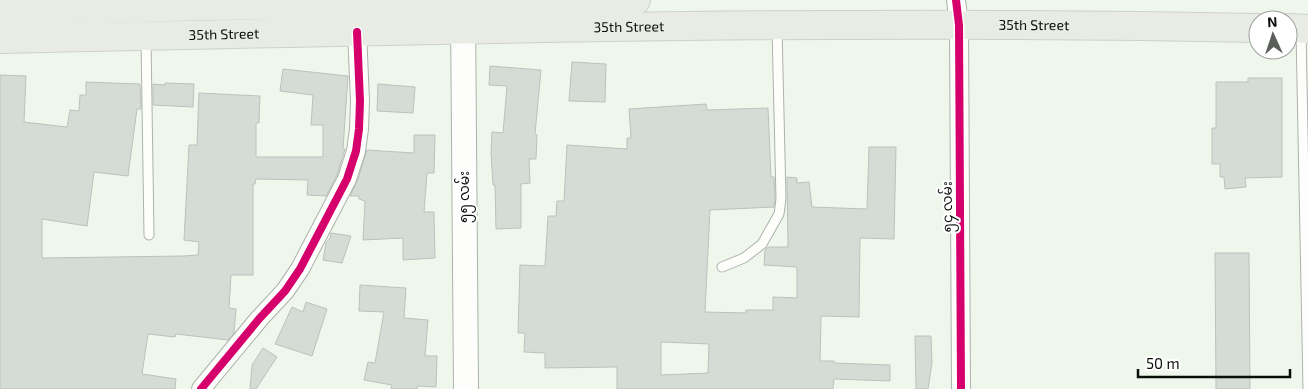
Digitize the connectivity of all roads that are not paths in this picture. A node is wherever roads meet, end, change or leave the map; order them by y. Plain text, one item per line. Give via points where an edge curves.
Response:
1 (636, 0) edge
2 (567, 1) edge
3 (339, 2) edge
4 (0, 12) edge
5 (958, 13) edge
6 (464, 17) junction
7 (777, 26) junction
8 (1248, 28) edge
9 (567, 29) junction
10 (1299, 29) edge
11 (357, 32) junction
12 (146, 36) junction
13 (0, 39) edge
14 (149, 235) dead end
15 (722, 267) dead end
16 (201, 389) edge
17 (466, 389) edge
18 (961, 389) edge
19 (1308, 389) edge

1 - 2 main road, 35th Street
2 - 6 main road, 35th Street
2 - 9 street
3 - 4 main road, 35th Street
3 - 6 main road, 35th Street
5 - 7 main road, 35th Street
5 - 8 main road, 35th Street via 1123,25
5 - 18 street, ၅၄ လမ်း
6 - 9 main road, 35th Street
6 - 11 main road, 35th Street
6 - 17 main road, ၅၅ လမ်း
7 - 9 main road, 35th Street
7 - 15 lane via 779,214 762,244 744,258
10 - 19 lane
11 - 12 main road, 35th Street
11 - 16 street via 359,129 347,179 304,262 285,291
12 - 13 main road, 35th Street
12 - 14 lane

